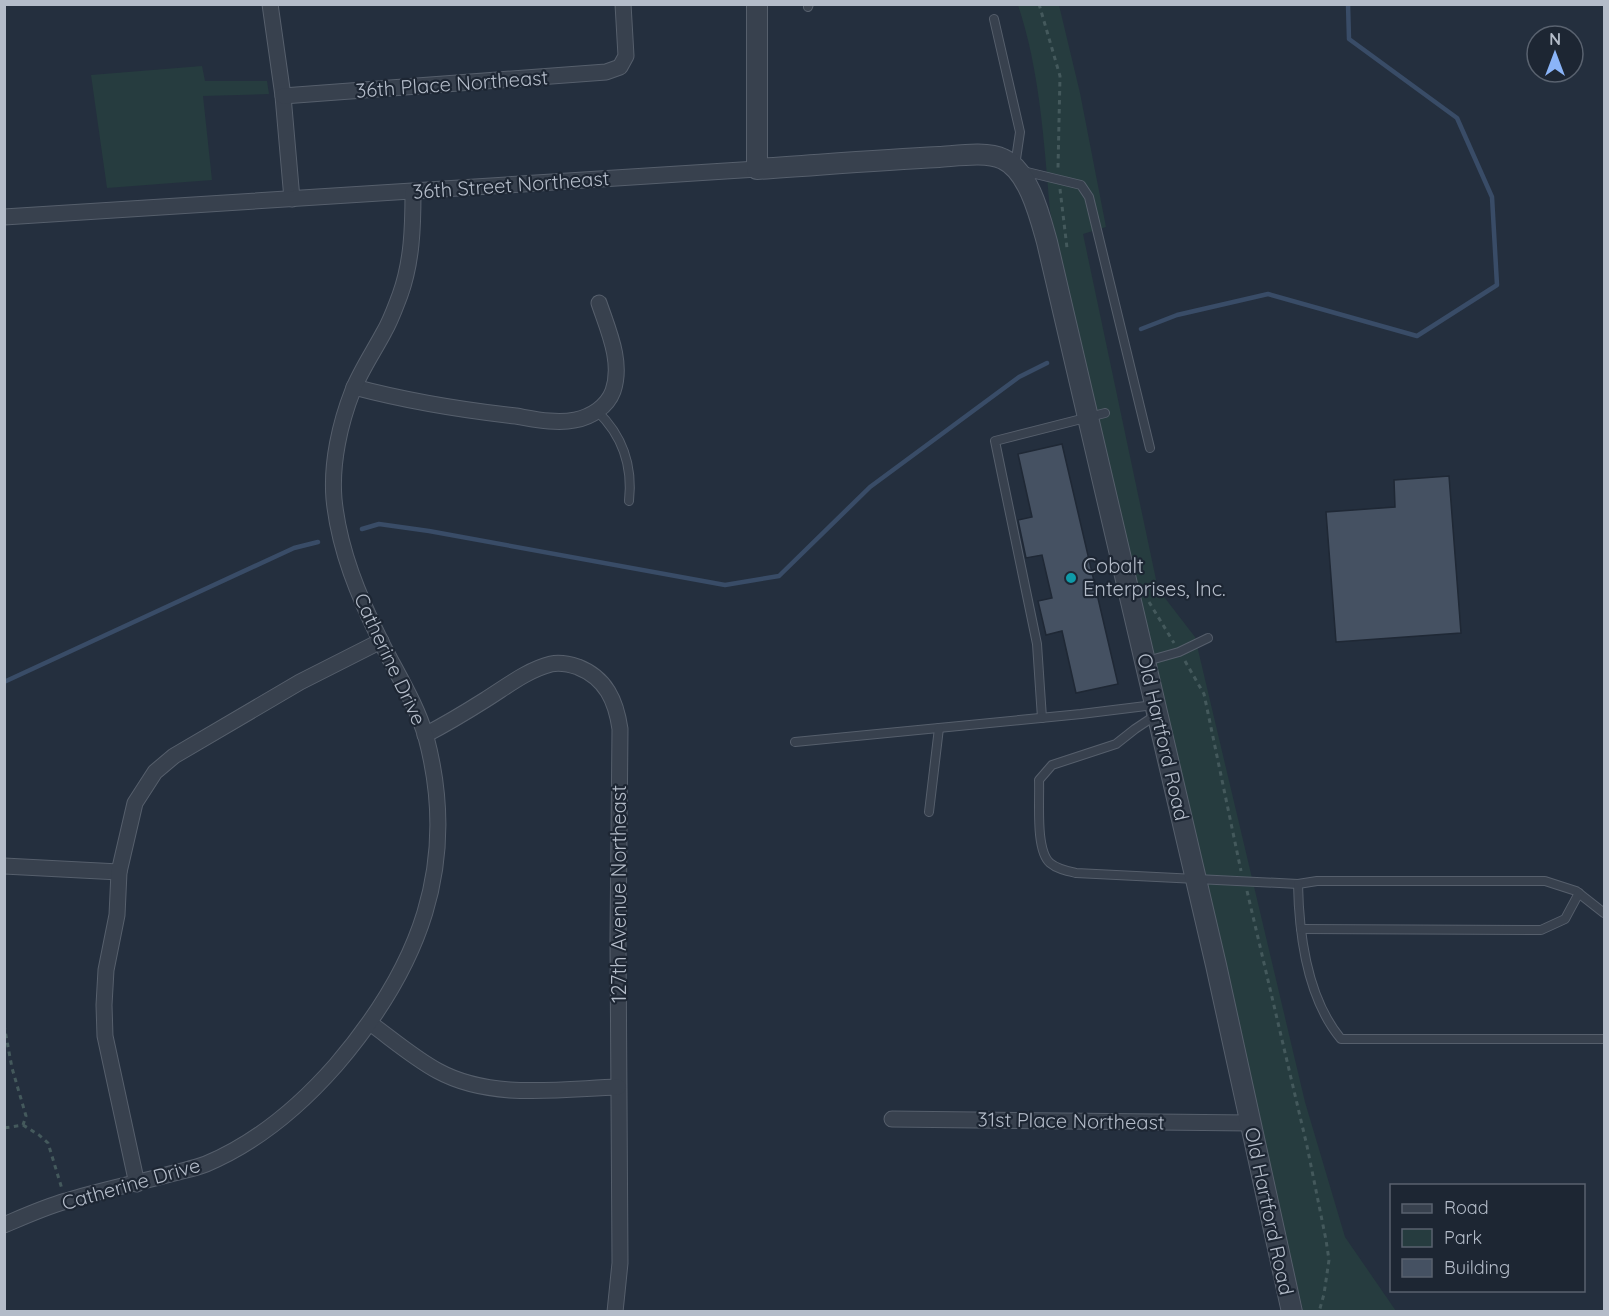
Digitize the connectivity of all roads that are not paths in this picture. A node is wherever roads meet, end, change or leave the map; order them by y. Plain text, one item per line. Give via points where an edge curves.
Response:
1 (270, 4) edge
2 (623, 4) edge
3 (757, 4) edge
4 (994, 19) dead end
5 (283, 96) junction
6 (1014, 168) junction
7 (757, 169) junction
8 (413, 192) junction
9 (292, 199) junction
10 (4, 217) edge
11 (599, 303) dead end
12 (354, 387) junction
13 (597, 411) junction
14 (1097, 415) junction
15 (1150, 448) dead end
16 (629, 501) dead end
17 (1208, 638) dead end
18 (381, 641) junction
19 (1145, 662) junction
20 (1156, 709) junction
21 (1042, 718) junction
22 (939, 728) junction
23 (425, 735) junction
24 (795, 742) dead end
25 (929, 812) dead end
26 (4, 866) edge
27 (119, 872) junction
28 (1196, 880) junction
29 (1298, 884) junction
30 (1579, 893) junction
31 (1605, 913) edge
32 (1301, 929) junction
33 (370, 1023) junction
34 (1605, 1039) edge
35 (618, 1087) junction
36 (892, 1119) dead end
37 (1250, 1123) junction
38 (137, 1184) junction
39 (4, 1225) edge
40 (615, 1311) edge
41 (1292, 1311) edge

1 - 5 street
2 - 5 street, 36th Place Northeast via 626,56 620,67 606,72
3 - 7 street
4 - 6 lane via 1020,132
5 - 9 street
6 - 7 street, 36th Street Northeast via 1004,159 970,155
6 - 14 street, Old Hartford Road via 1035,204
6 - 15 lane via 1081,185 1089,197
7 - 8 street, 36th Street Northeast
8 - 9 street, 36th Street Northeast
8 - 12 street, Catherine Drive via 411,249 401,292 387,328
9 - 10 street, 36th Street Northeast
11 - 13 street via 616,358 616,375 612,393
12 - 13 street via 412,401 550,421 572,421
12 - 18 street, Catherine Drive via 341,426 336,463 337,524 345,558
13 - 16 lane via 623,447 630,478
14 - 19 street, Old Hartford Road
14 - 21 lane via 995,441 1037,644
17 - 19 lane
18 - 23 street, Catherine Drive via 410,693
18 - 27 street via 291,688 174,756 155,772 135,802
19 - 20 street, Old Hartford Road
20 - 21 lane
20 - 28 street, Old Hartford Road
20 - 28 lane via 1116,744 1052,765 1040,780 1041,845 1049,863 1062,870
21 - 22 lane
22 - 24 lane
22 - 25 lane
23 - 33 street, Catherine Drive via 437,810 432,888 406,965
23 - 35 street, 127th Avenue Northeast via 519,678 553,663 590,672 611,695 620,729
26 - 27 street
27 - 38 street via 117,915 106,970 105,1036
28 - 29 lane
28 - 37 street, Old Hartford Road
29 - 30 lane via 1545,881
29 - 32 lane
30 - 31 lane
30 - 32 lane via 1565,919 1541,930
32 - 34 lane via 1319,1002 1341,1040
33 - 35 street via 437,1071 475,1085 502,1090
33 - 38 street, Catherine Drive via 310,1092 261,1132 205,1164
35 - 40 street, 127th Avenue Northeast via 620,1263
36 - 37 street, 31st Place Northeast
37 - 41 street, Old Hartford Road
38 - 39 street, Catherine Drive via 66,1200

